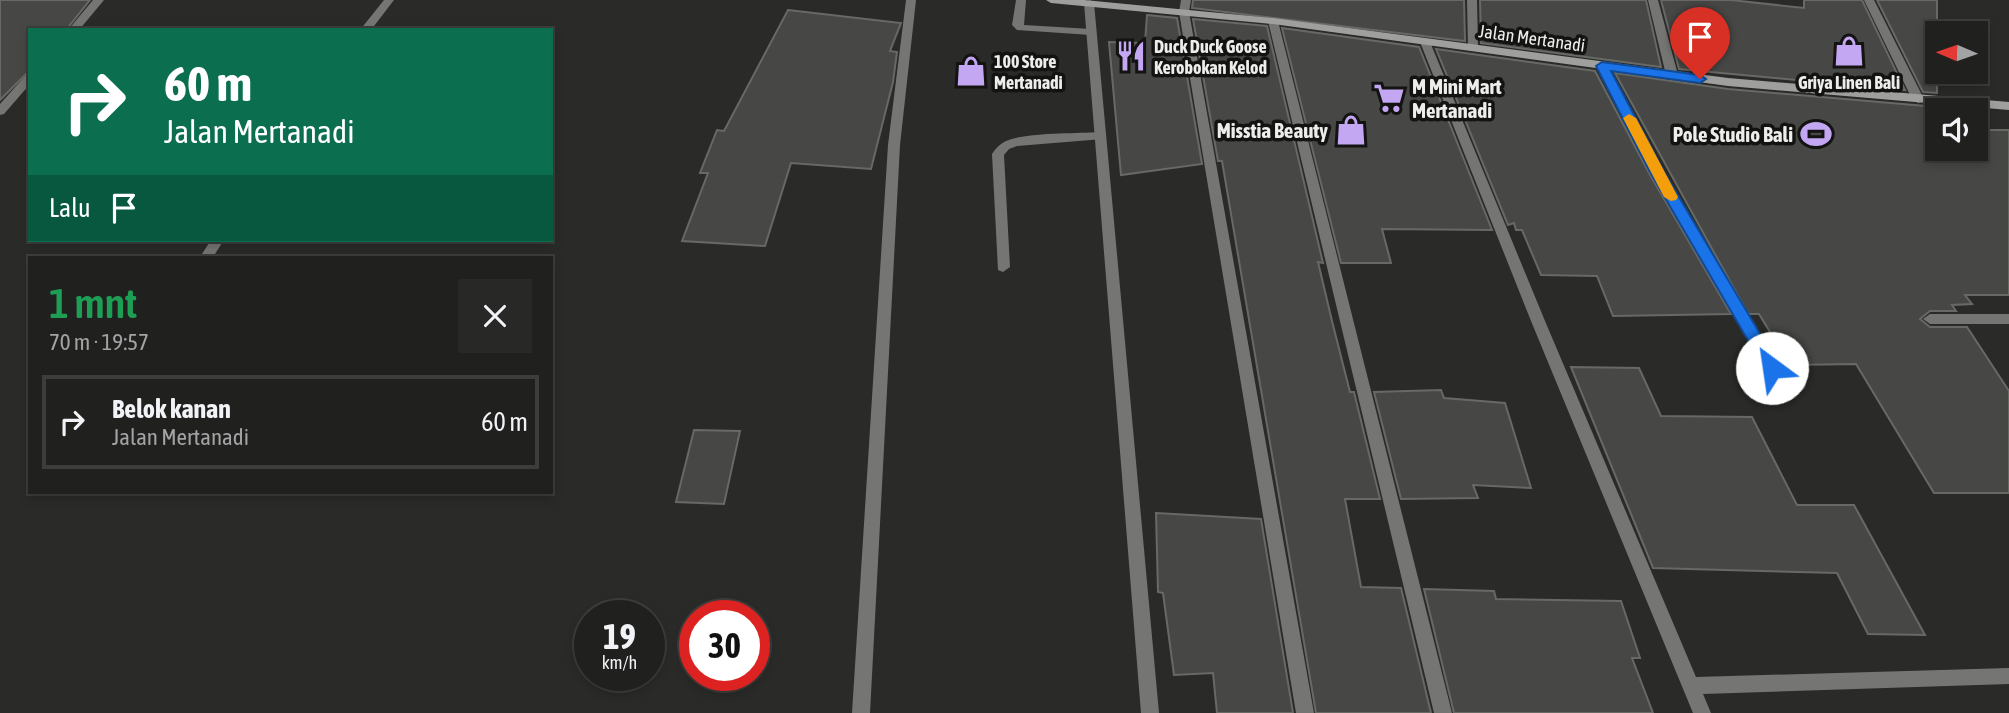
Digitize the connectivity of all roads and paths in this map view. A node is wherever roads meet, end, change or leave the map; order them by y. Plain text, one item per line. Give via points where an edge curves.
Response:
1 (99, 0) edge
2 (390, 0) edge
3 (911, 0) edge
4 (1021, 0) edge
5 (1051, 0) edge
6 (1472, 0) edge
7 (1653, 0) edge
8 (1869, 0) edge
9 (1089, 3) junction
10 (1185, 6) edge
11 (1273, 21) junction
12 (75, 28) edge
13 (367, 28) edge
14 (1091, 32) junction
15 (1425, 42) junction
16 (1473, 48) junction
17 (1602, 66) junction
18 (1672, 75) junction
19 (28, 79) edge
20 (1918, 99) junction
21 (2009, 106) edge
22 (0, 111) edge
23 (1099, 136) junction
24 (1003, 267) dead end
25 (1930, 319) dead end
26 (2009, 319) edge
27 (1799, 385) dead end
28 (2009, 676) edge
29 (1690, 685) junction
30 (861, 713) edge
31 (1150, 713) edge
32 (1305, 713) edge
33 (1443, 713) edge
34 (1702, 713) edge

1 - 12 street
2 - 13 street
3 - 30 street via 894,145
4 - 14 street via 1017,24 1021,27
5 - 9 street, Jalan Mertanadi
6 - 16 street
7 - 18 street
8 - 20 street
9 - 10 street, Jalan Mertanadi
9 - 14 street
10 - 11 street, Jalan Mertanadi
10 - 32 street
11 - 15 street, Jalan Mertanadi
11 - 33 street
14 - 23 street
15 - 16 street, Jalan Mertanadi
15 - 29 street
16 - 17 street, Jalan Mertanadi
17 - 18 street, Jalan Mertanadi
17 - 27 street via 1657,172 1772,368
18 - 20 street, Jalan Mertanadi
19 - 22 street
20 - 21 street, Jalan Mertanadi
23 - 24 street via 1015,142 998,155
23 - 31 street
25 - 26 street
28 - 29 street
29 - 34 street

